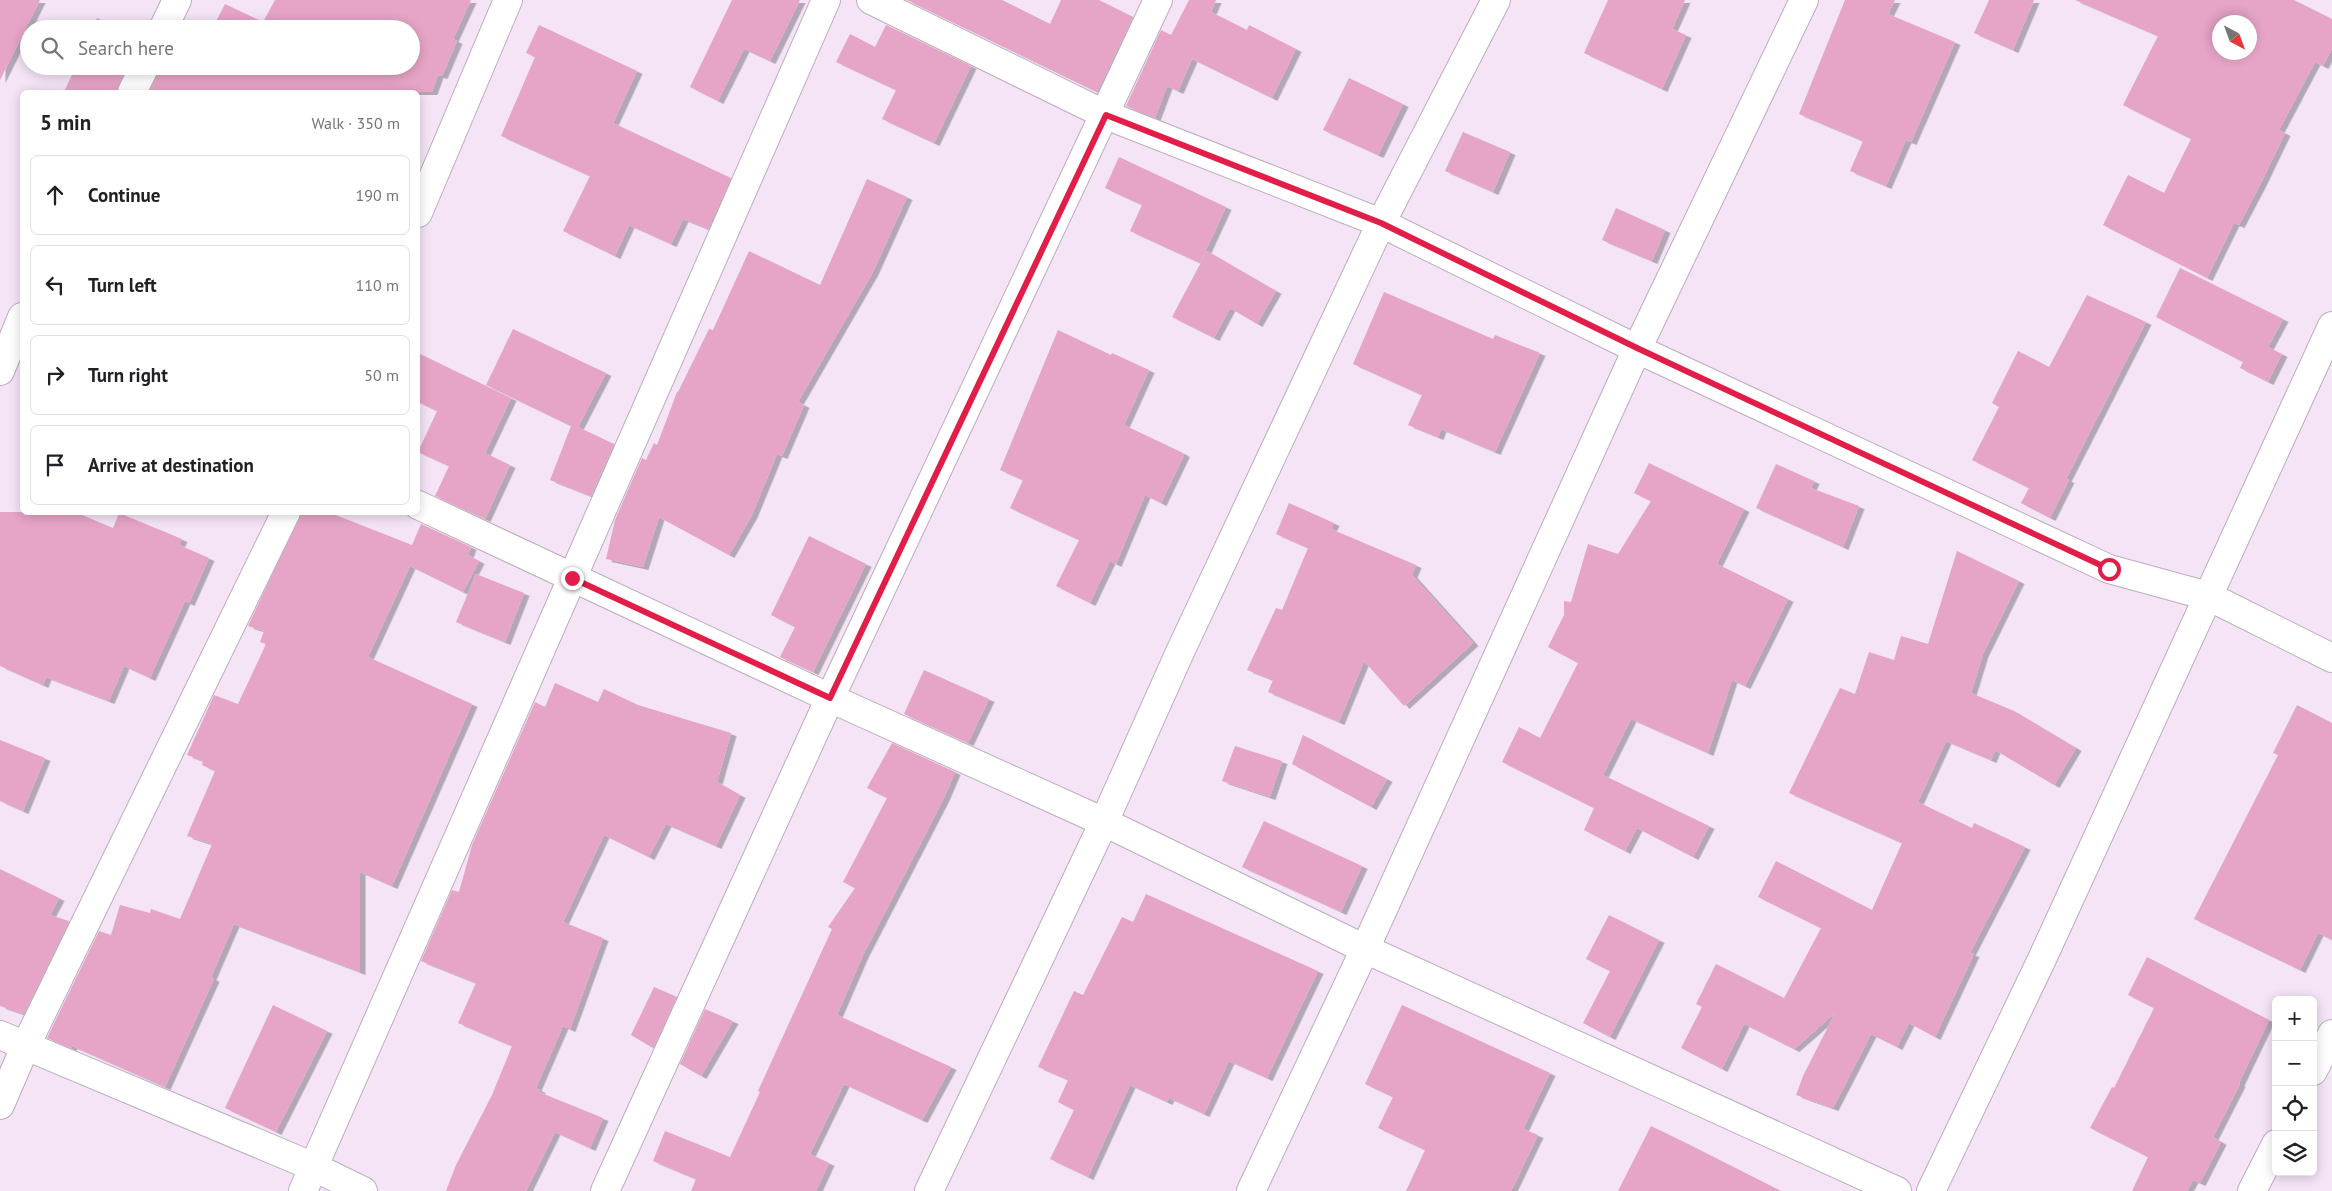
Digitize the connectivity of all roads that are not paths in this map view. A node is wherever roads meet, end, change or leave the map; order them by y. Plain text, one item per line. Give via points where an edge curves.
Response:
1 (177, 0) edge
2 (508, 0) edge
3 (826, 0) edge
4 (871, 0) edge
5 (1158, 0) edge
6 (1496, 0) edge
7 (1804, 0) edge
8 (167, 20) edge
9 (140, 75) edge
10 (133, 90) edge
11 (1106, 115) junction
12 (420, 208) edge
13 (1381, 223) junction
14 (16, 319) edge
15 (2332, 326) edge
16 (1637, 348) junction
17 (0, 371) edge
18 (420, 506) edge
19 (285, 515) edge
20 (572, 578) junction
21 (2208, 596) junction
22 (2332, 658) edge
23 (830, 698) junction
24 (1104, 822) junction
25 (1365, 949) junction
26 (2332, 1034) edge
27 (0, 1035) edge
28 (25, 1047) junction
29 (2317, 1063) edge
30 (0, 1105) edge
31 (2272, 1152) edge
32 (308, 1179) edge
33 (363, 1191) edge
34 (605, 1191) edge
35 (929, 1191) edge
36 (1251, 1191) edge
37 (1897, 1191) edge
38 (1931, 1191) edge
39 (2252, 1191) edge

1 - 8 street
2 - 12 street
3 - 20 street
4 - 11 street
5 - 11 street
6 - 13 street
7 - 16 street
9 - 10 street
11 - 13 street
11 - 23 street
13 - 16 street
13 - 24 street
14 - 17 street
15 - 21 street
16 - 21 street via 2109,569
16 - 25 street
18 - 20 street
19 - 28 street
20 - 23 street
20 - 32 street
21 - 22 street
21 - 38 street via 2046,950
23 - 24 street
23 - 34 street
24 - 25 street
24 - 35 street
25 - 36 street
25 - 37 street
26 - 29 street
27 - 28 street
28 - 30 street
28 - 32 street
31 - 39 street
32 - 33 street

